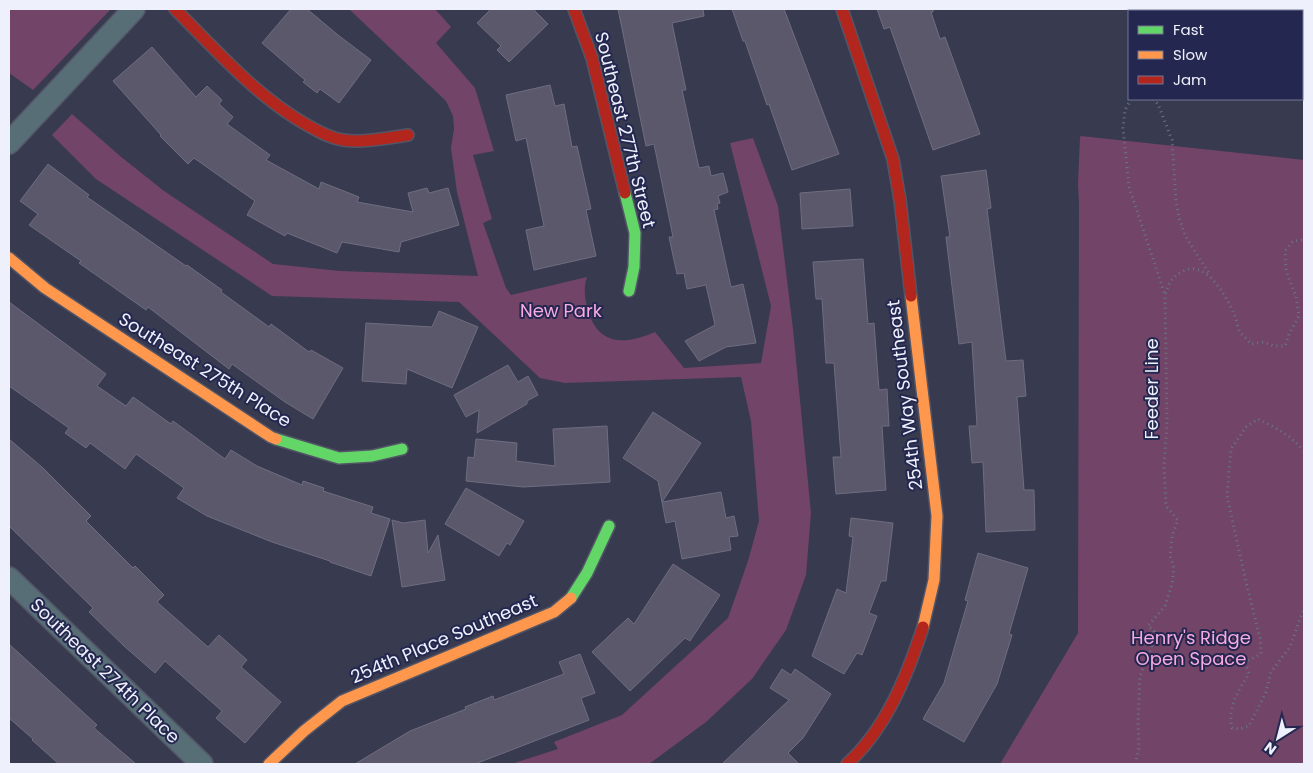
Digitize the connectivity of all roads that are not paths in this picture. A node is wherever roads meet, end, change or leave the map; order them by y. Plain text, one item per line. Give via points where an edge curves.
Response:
1 (134, 9) edge
2 (175, 9) edge
3 (574, 9) edge
4 (842, 9) edge
5 (408, 135) dead end
6 (9, 143) edge
7 (9, 258) edge
8 (630, 292) dead end
9 (402, 449) dead end
10 (608, 526) dead end
11 (9, 578) edge
12 (202, 764) edge
13 (269, 764) edge
14 (847, 764) edge

1 - 6 street
2 - 5 street via 261,94 308,126 335,138 363,140
3 - 8 street, Southeast 277th Street via 592,58 635,234
4 - 14 street, 254th Way Southeast via 893,160 937,516 934,580 923,628 887,713 859,753
7 - 9 street, Southeast 275th Place via 46,288 272,437 339,458 372,456
10 - 13 street, 254th Place Southeast via 587,573 572,597 554,612 342,701 317,718
11 - 12 street, Southeast 274th Place

